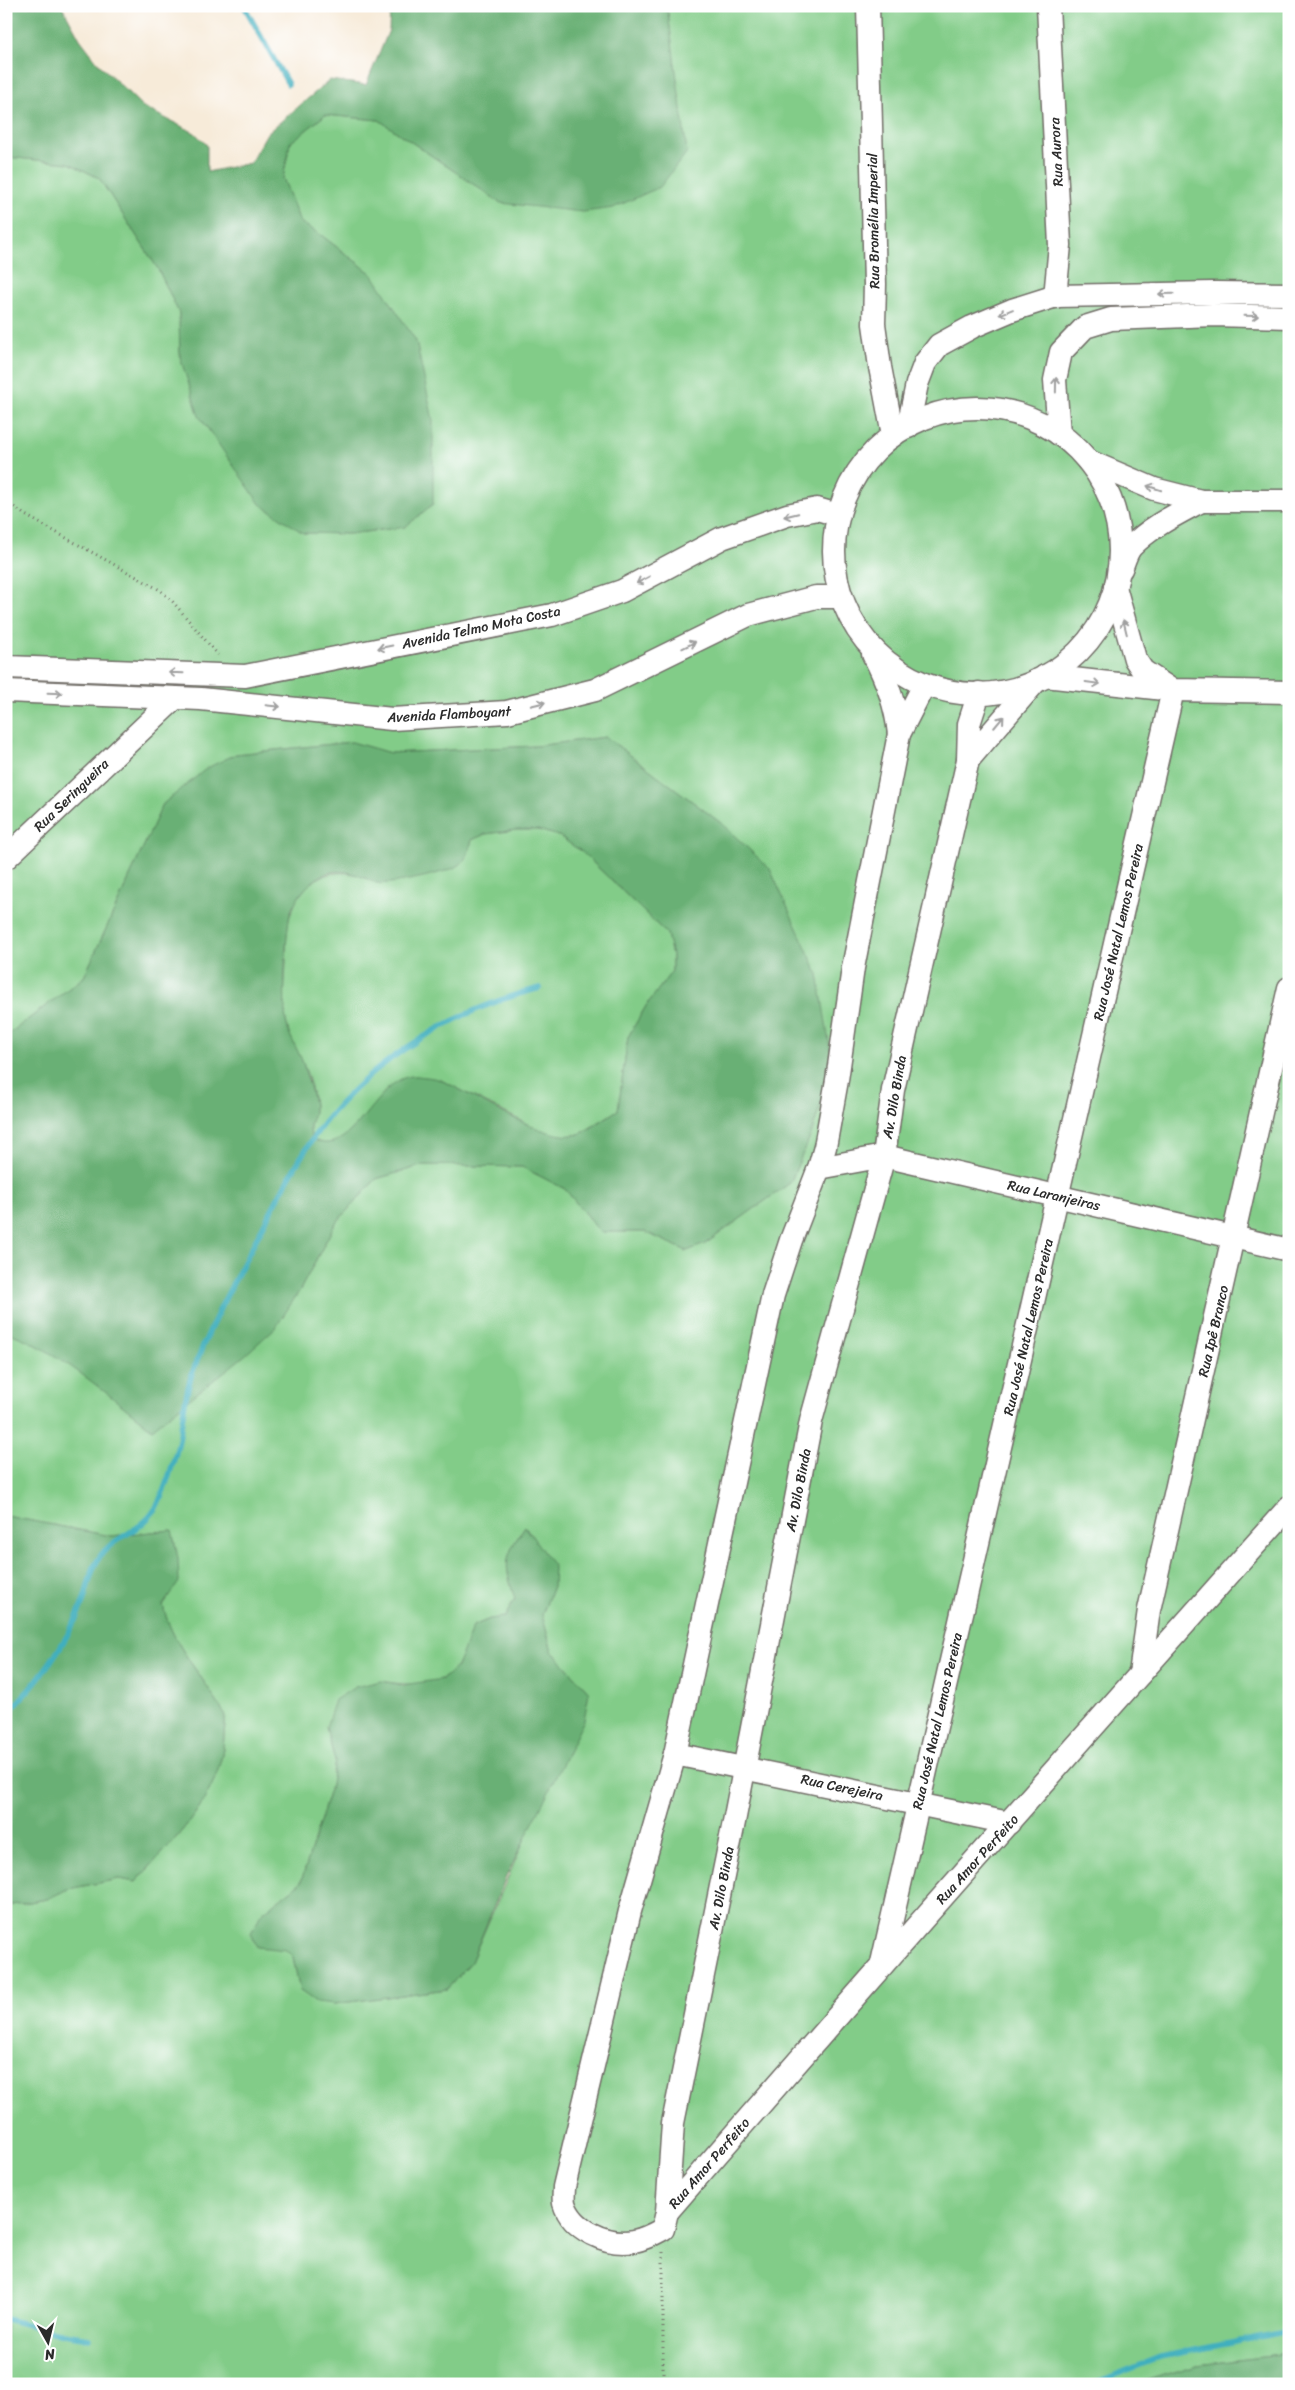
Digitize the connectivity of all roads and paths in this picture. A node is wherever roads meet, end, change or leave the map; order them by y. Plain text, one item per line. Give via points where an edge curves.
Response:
1 (868, 6) edge
2 (1048, 6) edge
3 (1289, 294) edge
4 (1055, 297) junction
5 (1289, 317) edge
6 (901, 431) junction
7 (1059, 434) junction
8 (1088, 461) junction
9 (6, 501) edge
10 (1201, 501) junction
11 (1289, 501) edge
12 (838, 516) junction
13 (1116, 581) junction
14 (841, 597) junction
15 (866, 642) junction
16 (6, 667) edge
17 (133, 672) junction
18 (233, 676) junction
19 (1040, 678) junction
20 (924, 685) junction
21 (1173, 690) junction
22 (6, 691) edge
23 (1289, 692) edge
24 (979, 693) junction
25 (131, 695) junction
26 (175, 698) junction
27 (137, 732) junction
28 (898, 734) junction
29 (968, 760) junction
30 (6, 858) edge
31 (1289, 988) edge
32 (884, 1156) junction
33 (819, 1168) junction
34 (1058, 1195) junction
35 (1233, 1239) junction
36 (1289, 1250) edge
37 (1289, 1507) edge
38 (1140, 1674) junction
39 (675, 1754) junction
40 (745, 1767) junction
41 (918, 1803) junction
42 (1009, 1823) junction
43 (882, 1963) junction
44 (665, 2220) junction
45 (662, 2276) dead end
46 (663, 2384) edge

1 - 6 street, Rua Bromélia Imperial via 874,324 880,366
2 - 4 street, Rua Aurora via 1060,245
3 -> 4 street
4 -> 6 street via 972,326 939,345 925,363
7 -> 5 street via 1055,380 1061,352 1084,327 1111,319 1213,315
6 - 7 street via 921,419 941,413 982,408 1022,415
6 - 12 street via 871,454 858,470
7 - 8 street
10 -> 8 street via 1154,489
8 - 13 street via 1106,489 1115,514 1120,547
9 - 18 path via 25,515 160,590
10 - 11 street
10 - 13 street via 1162,522 1130,548
12 - 14 street via 833,548
12 -> 18 street, Avenida Telmo Mota Costa via 817,510 787,515 722,538 622,591 552,615
13 - 19 street via 1104,615 1093,633 1074,655
21 -> 13 street via 1142,671
14 - 15 street
26 -> 14 street, Avenida Flamboyant via 392,719 507,712 595,690 748,615 816,598
15 - 20 street via 898,670
15 - 28 street via 884,675 897,714
16 - 17 street
18 -> 17 street
17 - 25 street
19 -> 21 street
19 - 24 street via 1017,688
29 -> 19 street
20 - 24 street
20 - 28 street
21 - 23 street
21 - 34 street, Rua José Natal Lemos Pereira
22 -> 25 street, Avenida Flamboyant
24 - 29 street, Av. Dilo Binda via 969,724
25 - 26 street, Avenida Flamboyant
25 - 27 street via 141,714
26 - 27 street, Rua Seringueira
27 - 30 street, Rua Seringueira
28 - 33 street
29 - 32 street, Av. Dilo Binda via 893,1090
31 - 35 street, Rua Ipê Branco
32 - 33 street, Rua Laranjeiras
32 - 34 street, Rua Laranjeiras
32 - 40 street, Av. Dilo Binda via 811,1421
33 - 39 street via 790,1240 773,1294
34 - 35 street, Rua Laranjeiras
34 - 41 street, Rua José Natal Lemos Pereira
35 - 36 street, Rua Laranjeiras
35 - 38 street, Rua Ipê Branco via 1149,1610
37 - 38 street, Rua Amor Perfeito
38 - 42 street, Rua Amor Perfeito
39 - 40 street, Rua Cerejeira
39 - 44 street via 630,1911 564,2187 564,2202 571,2215 584,2230 598,2237 633,2241 649,2236
40 - 41 street, Rua Cerejeira
40 - 44 street, Av. Dilo Binda via 673,2124
41 - 42 street, Rua Cerejeira
41 - 43 street, Rua José Natal Lemos Pereira
42 - 43 street, Rua Amor Perfeito
43 - 44 street, Rua Amor Perfeito
45 - 46 path

